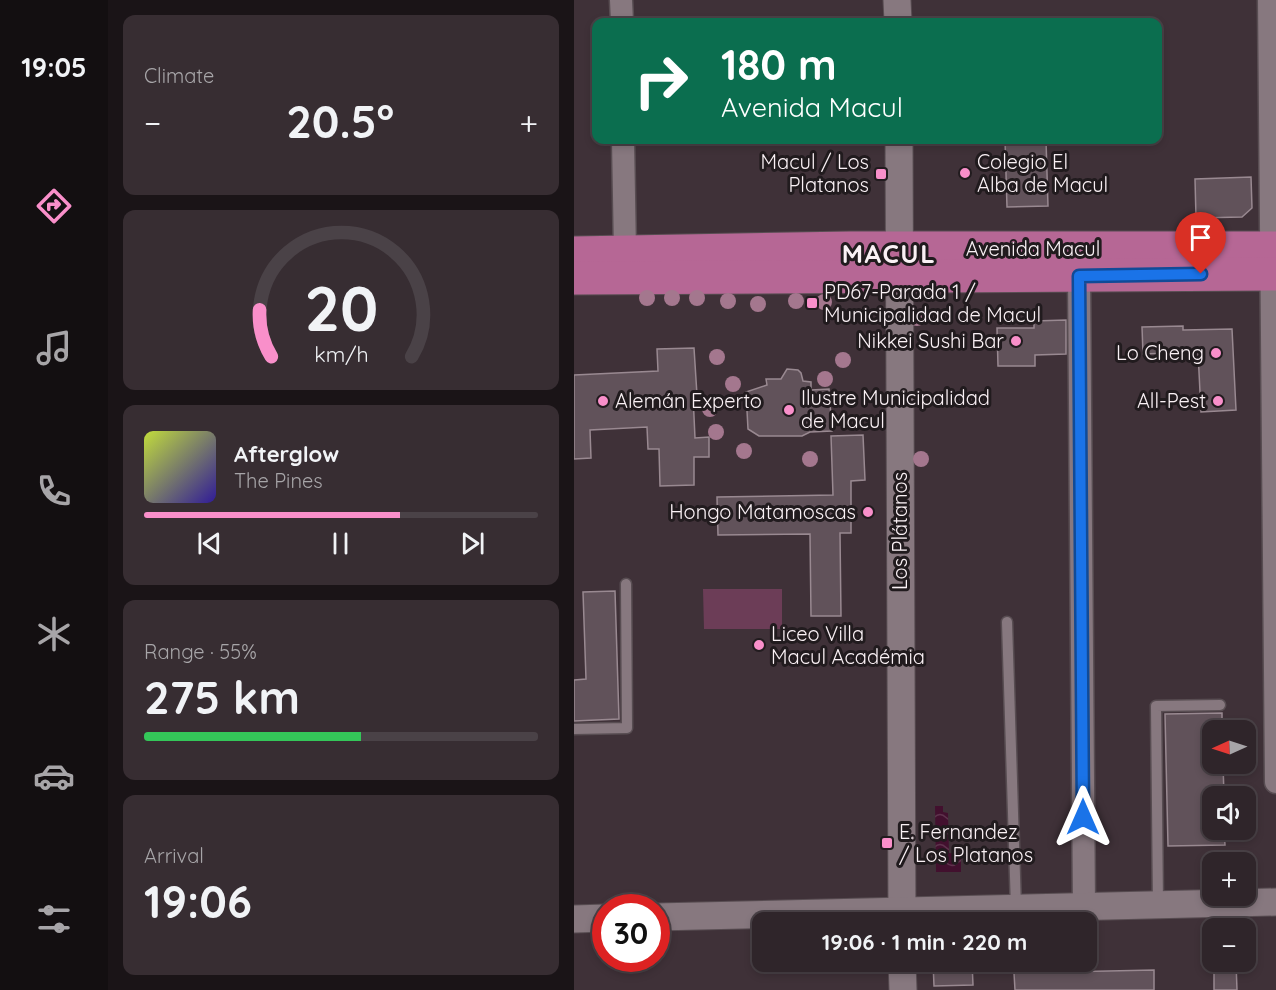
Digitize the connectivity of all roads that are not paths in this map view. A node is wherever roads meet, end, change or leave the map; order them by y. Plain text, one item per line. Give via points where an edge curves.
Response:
1 (621, 0) edge
2 (897, 0) edge
3 (1269, 0) edge
4 (622, 18) edge
5 (898, 18) edge
6 (624, 144) edge
7 (899, 144) edge
8 (625, 252) junction
9 (574, 253) edge
10 (1273, 261) edge
11 (900, 263) junction
12 (1079, 276) junction
13 (574, 278) edge
14 (626, 584) dead end
15 (1275, 593) edge
16 (1007, 622) dead end
17 (1220, 705) dead end
18 (574, 729) edge
19 (1276, 782) edge
20 (1276, 902) edge
21 (1158, 905) junction
22 (1084, 907) junction
23 (1016, 908) junction
24 (902, 912) edge
25 (965, 912) edge
26 (670, 917) edge
27 (752, 917) edge
28 (592, 918) edge
29 (574, 919) edge
30 (902, 972) edge
31 (903, 990) edge

1 - 4 street
2 - 5 street
3 - 10 street
6 - 8 street
7 - 11 street, Los Plátanos
8 - 9 main road, Avenida Macul
8 - 11 main road, Avenida Macul
10 - 11 main road, Avenida Macul
10 - 12 main road, Avenida Macul
10 - 15 street
11 - 12 main road, Avenida Macul
11 - 13 main road, Avenida Macul
11 - 24 street, Los Plátanos
12 - 22 street
14 - 18 lane via 627,728
15 - 19 street
16 - 23 lane
17 - 21 lane via 1156,706
20 - 21 street
21 - 22 street
22 - 23 street
23 - 25 street
26 - 27 street
28 - 29 street
30 - 31 street

